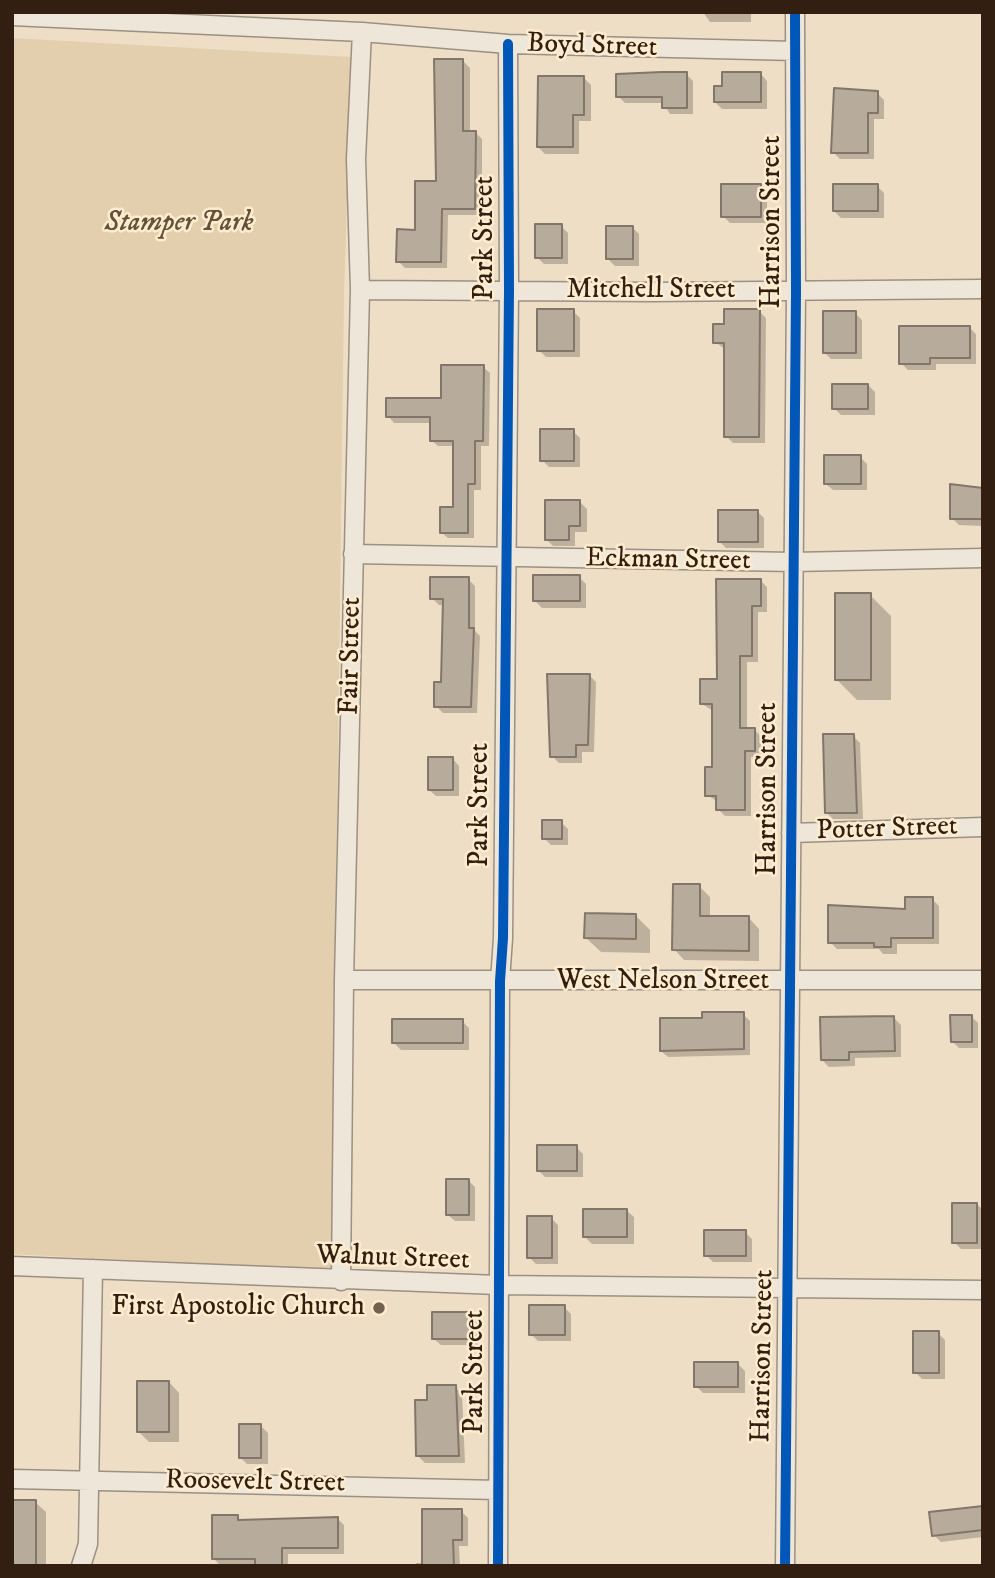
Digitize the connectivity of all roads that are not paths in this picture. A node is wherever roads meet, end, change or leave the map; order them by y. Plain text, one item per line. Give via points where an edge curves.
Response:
1 (795, 12) edge
2 (12, 16) edge
3 (362, 32) junction
4 (508, 44) junction
5 (795, 51) junction
6 (509, 289) junction
7 (983, 289) edge
8 (360, 290) junction
9 (796, 292) junction
10 (354, 554) junction
11 (983, 558) edge
12 (506, 559) junction
13 (793, 562) junction
14 (983, 827) edge
15 (791, 833) junction
16 (344, 980) junction
17 (500, 981) junction
18 (983, 981) edge
19 (790, 982) junction
20 (12, 1266) edge
21 (93, 1269) junction
22 (341, 1281) junction
23 (498, 1285) junction
24 (787, 1289) junction
25 (983, 1290) edge
26 (12, 1479) edge
27 (90, 1479) junction
28 (498, 1490) junction
29 (81, 1566) edge
30 (498, 1566) edge
31 (785, 1566) edge

1 - 5 street, Harrison Street
2 - 3 street, Boyd Street
3 - 4 street, Boyd Street
3 - 8 street, Fair Street via 356,159
4 - 5 street, Boyd Street
4 - 6 street, Park Street
5 - 9 street, Harrison Street
6 - 8 street, Mitchell Street
6 - 9 street, Mitchell Street
6 - 12 street, Park Street
7 - 9 street, Mitchell Street
8 - 10 street, Fair Street
9 - 13 street, Harrison Street
10 - 12 street, Eckman Street
10 - 16 street, Fair Street
11 - 13 street, Eckman Street
12 - 13 street, Eckman Street
12 - 17 street, Park Street
13 - 15 street, Harrison Street
14 - 15 street, Potter Street
15 - 19 street, Harrison Street
16 - 17 street, West Nelson Street
16 - 22 street, Fair Street
17 - 19 street, West Nelson Street
17 - 23 street, Park Street
18 - 19 street, West Nelson Street
19 - 24 street, Harrison Street
20 - 21 street, Walnut Street
21 - 22 street, Walnut Street
21 - 27 street
22 - 23 street, Walnut Street
23 - 24 street, Walnut Street
23 - 28 street, Park Street
24 - 25 street, Walnut Street
24 - 31 street, Harrison Street
26 - 27 street, Roosevelt Street
27 - 28 street, Roosevelt Street
27 - 29 street via 88,1544
28 - 30 street, Park Street

